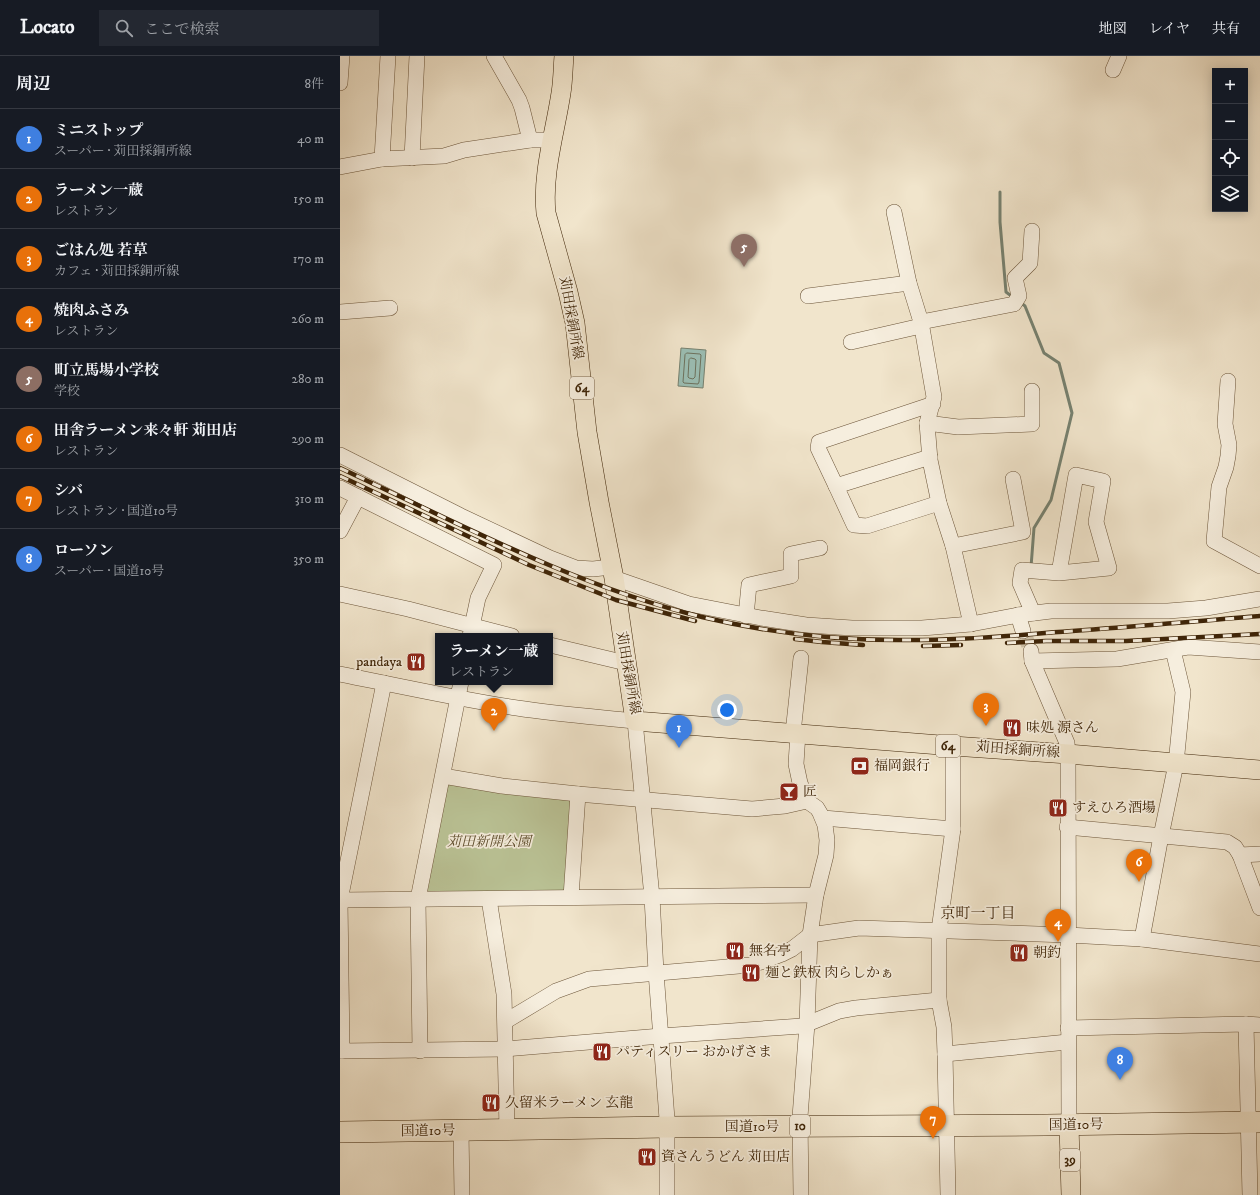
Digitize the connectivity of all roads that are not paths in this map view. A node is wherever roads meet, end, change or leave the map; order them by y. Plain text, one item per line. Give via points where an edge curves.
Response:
1 (342, 56) edge
2 (388, 56) edge
3 (417, 56) edge
4 (494, 56) edge
5 (564, 56) edge
6 (1119, 56) edge
7 (1113, 70) dead end
8 (340, 83) edge
9 (530, 140) junction
10 (552, 140) junction
11 (412, 158) junction
12 (382, 159) junction
13 (340, 167) edge
14 (894, 212) dead end
15 (1032, 231) dead end
16 (909, 282) junction
17 (808, 296) dead end
18 (390, 308) dead end
19 (340, 312) edge
20 (921, 324) junction
21 (852, 342) dead end
22 (1228, 381) dead end
23 (1032, 391) dead end
24 (933, 404) junction
25 (927, 423) junction
26 (340, 455) edge
27 (930, 456) junction
28 (1013, 479) dead end
29 (836, 486) junction
30 (340, 488) edge
31 (358, 497) junction
32 (939, 503) junction
33 (340, 531) edge
34 (953, 546) junction
35 (820, 548) dead end
36 (1260, 566) edge
37 (612, 573) junction
38 (1059, 573) junction
39 (340, 594) edge
40 (1260, 599) edge
41 (1034, 614) junction
42 (1018, 615) junction
43 (746, 616) junction
44 (971, 624) junction
45 (471, 631) edge
46 (1023, 631) tunnel mouth
47 (487, 633) edge
48 (553, 646) edge
49 (1173, 650) junction
50 (1260, 652) edge
51 (801, 658) dead end
52 (626, 663) junction
53 (340, 674) edge
54 (384, 683) junction
55 (460, 685) edge
56 (458, 698) junction
57 (635, 721) junction
58 (796, 733) junction
59 (953, 746) junction
60 (1068, 754) junction
61 (1176, 764) junction
62 (1260, 770) edge
63 (443, 776) junction
64 (578, 794) junction
65 (642, 800) junction
66 (807, 801) junction
67 (823, 818) junction
68 (1067, 827) junction
69 (953, 829) junction
70 (1161, 836) junction
71 (1260, 854) edge
72 (1240, 855) junction
73 (816, 895) junction
74 (571, 897) junction
75 (652, 897) junction
76 (418, 899) junction
77 (489, 899) junction
78 (340, 900) edge
79 (1260, 908) edge
80 (939, 930) junction
81 (1068, 934) junction
82 (810, 935) junction
83 (1142, 939) junction
84 (1260, 954) edge
85 (656, 972) junction
86 (939, 1000) junction
87 (506, 1021) junction
88 (808, 1024) junction
89 (1253, 1024) edge
90 (1068, 1035) junction
91 (661, 1036) junction
92 (506, 1049) junction
93 (420, 1050) junction
94 (341, 1051) edge
95 (946, 1054) junction
96 (1254, 1117) edge
97 (1069, 1119) junction
98 (947, 1120) junction
99 (340, 1121) edge
100 (801, 1122) junction
101 (667, 1123) junction
102 (507, 1125) junction
103 (461, 1130) junction
104 (340, 1132) edge
105 (462, 1195) edge
106 (667, 1195) edge
107 (801, 1195) edge
108 (948, 1195) edge
109 (1071, 1195) edge
110 (1250, 1195) edge

1 - 8 street
2 - 12 street
3 - 11 street
4 - 9 street via 519,100
5 - 10 main road, 苅田採銅所線 / 64 via 561,93
6 - 7 street
9 - 10 street
9 - 11 street via 464,150 444,156
10 - 37 main road, 苅田採銅所線 / 64 via 545,200 546,213 575,324 587,432
11 - 12 street
12 - 13 street
14 - 16 street
15 - 20 street via 1030,263 1015,278 1019,296 1014,304
16 - 17 street
16 - 20 street
18 - 19 street
20 - 21 street
20 - 24 street via 934,397
22 - 36 street via 1225,424 1228,456 1219,487 1214,541
23 - 25 street via 1032,424 958,427
24 - 25 street
24 - 29 street via 819,442 818,448
25 - 27 street
26 - 37 street via 550,558 576,568
27 - 29 street
27 - 32 street
28 - 34 street via 1023,532
29 - 32 street via 854,525 867,526
30 - 31 street
31 - 33 street
31 - 45 street via 494,564 478,598
32 - 34 street
34 - 44 street
35 - 43 street via 791,554 792,576 749,585
37 - 43 street via 689,604
37 - 52 main road, 苅田採銅所線 / 64
38 - 38 street via 1076,474 1103,480 1096,522 1109,568
38 - 41 street via 1022,570 1020,583
39 - 45 street via 408,609
40 - 41 street via 1168,611 1051,611
41 - 42 street
42 - 44 street
42 - 46 street
43 - 44 street via 806,625 852,628 922,628
45 - 47 street
48 - 52 street
49 - 50 street via 1188,647
49 - 60 street via 1117,659 1032,656 1067,743
49 - 61 street via 1183,692
51 - 58 street
52 - 57 main road, 苅田採銅所線 / 64
53 - 54 street
54 - 56 street
54 - 78 street
55 - 56 street
56 - 57 street via 560,714
56 - 63 street
57 - 58 main road, 苅田採銅所線 / 64
57 - 65 street
58 - 59 main road, 苅田採銅所線 / 64
58 - 66 street via 798,774
59 - 60 main road, 苅田採銅所線 / 64
59 - 69 street
60 - 61 main road, 苅田採銅所線 / 64
60 - 68 street
61 - 62 main road, 苅田採銅所線 / 64
61 - 70 street
63 - 64 street via 502,786
63 - 76 street
64 - 65 street
64 - 74 street
65 - 66 street via 752,809
65 - 75 street
66 - 67 street via 817,808
67 - 69 street
67 - 73 street via 827,848
68 - 70 street
68 - 81 street
69 - 80 street
70 - 72 street via 1227,842 1235,847
70 - 83 street
71 - 72 street
72 - 79 street
73 - 75 street
73 - 82 street
74 - 75 street
74 - 77 street
75 - 85 street
76 - 77 street
76 - 78 street
76 - 93 street
77 - 87 street
78 - 94 street
80 - 81 street
80 - 82 street via 859,928
80 - 86 street
81 - 83 street
81 - 90 street
82 - 85 street via 787,951 761,962
82 - 88 street
83 - 84 street
85 - 87 street via 580,981 556,991
85 - 91 street
86 - 88 street via 839,1011
86 - 95 street
87 - 92 street
88 - 91 street
88 - 100 street
89 - 90 street
89 - 96 street
90 - 95 street
90 - 97 street
91 - 92 street
91 - 101 street
92 - 93 street
92 - 102 street
93 - 94 street
95 - 98 street
96 - 97 highway, 国道10号 / 10
96 - 110 street
97 - 98 highway, 国道10号 / 10
97 - 109 main road, 39
98 - 100 highway, 国道10号 / 10
98 - 108 street
99 - 102 highway, 国道10号 / 10
100 - 101 highway, 国道10号 / 10
100 - 107 street
101 - 102 highway, 国道10号 / 10
101 - 106 street
102 - 103 highway, 国道10号 / 10
103 - 104 highway, 国道10号 / 10
103 - 105 street

